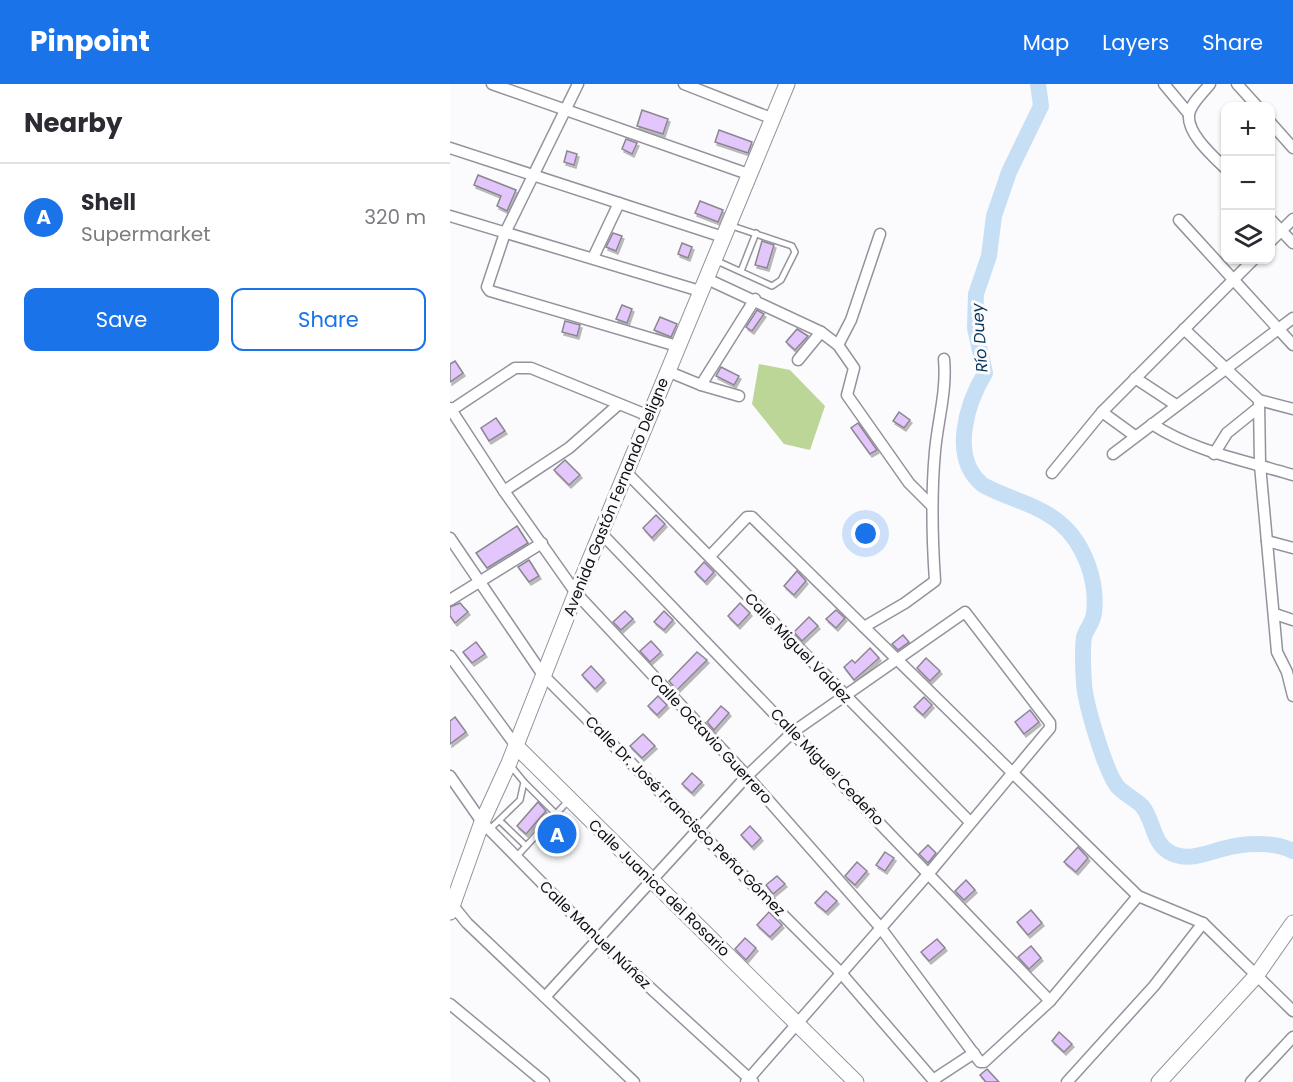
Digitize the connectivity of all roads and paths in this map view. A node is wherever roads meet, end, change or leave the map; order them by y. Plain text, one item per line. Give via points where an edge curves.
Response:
1 (492, 84) edge
2 (578, 84) edge
3 (684, 84) edge
4 (787, 84) edge
5 (1164, 84) edge
6 (1210, 84) edge
7 (1238, 84) edge
8 (1254, 102) edge
9 (566, 111) junction
10 (771, 118) junction
11 (1189, 118) junction
12 (1275, 128) edge
13 (450, 148) edge
14 (1293, 148) edge
15 (1221, 164) edge
16 (535, 174) junction
17 (748, 174) junction
18 (619, 203) junction
19 (450, 216) edge
20 (1293, 219) edge
21 (1179, 220) dead end
22 (1275, 224) edge
23 (725, 231) junction
24 (1282, 231) junction
25 (505, 233) junction
26 (756, 233) junction
27 (880, 234) dead end
28 (1275, 237) edge
29 (1293, 243) edge
30 (593, 258) junction
31 (713, 259) junction
32 (1249, 264) edge
33 (741, 271) junction
34 (1234, 279) junction
35 (703, 284) junction
36 (754, 299) junction
37 (1293, 318) edge
38 (1280, 328) junction
39 (1184, 329) junction
40 (821, 332) junction
41 (838, 345) junction
42 (1293, 345) edge
43 (677, 346) junction
44 (944, 359) dead end
45 (798, 360) dead end
46 (1225, 368) junction
47 (667, 371) junction
48 (1136, 378) junction
49 (702, 385) junction
50 (739, 396) dead end
51 (620, 404) junction
52 (1258, 404) junction
53 (1176, 405) junction
54 (450, 410) edge
55 (1293, 410) edge
56 (1102, 412) junction
57 (649, 416) junction
58 (1152, 424) junction
59 (1135, 436) junction
60 (1113, 454) dead end
61 (1214, 454) junction
62 (1260, 465) junction
63 (1052, 472) dead end
64 (627, 473) junction
65 (1293, 475) edge
66 (504, 491) junction
67 (931, 505) junction
68 (602, 534) junction
69 (450, 538) edge
70 (1267, 541) junction
71 (542, 543) junction
72 (1293, 548) edge
73 (710, 556) junction
74 (479, 582) junction
75 (576, 593) junction
76 (450, 600) edge
77 (1275, 614) junction
78 (1293, 620) edge
79 (864, 627) junction
80 (450, 656) edge
81 (896, 658) junction
82 (1290, 674) edge
83 (543, 675) junction
84 (843, 696) junction
85 (1293, 696) edge
86 (793, 732) junction
87 (516, 746) junction
88 (509, 763) junction
89 (1015, 772) junction
90 (450, 776) edge
91 (747, 776) junction
92 (524, 782) junction
93 (569, 800) junction
94 (556, 814) junction
95 (500, 821) junction
96 (970, 822) junction
97 (485, 826) junction
98 (698, 830) junction
99 (526, 846) junction
100 (516, 857) junction
101 (929, 873) junction
102 (650, 880) junction
103 (1138, 896) junction
104 (451, 906) edge
105 (1203, 923) junction
106 (1293, 923) edge
107 (880, 927) junction
108 (598, 940) junction
109 (841, 973) junction
110 (1256, 976) junction
111 (545, 997) junction
112 (1050, 1001) junction
113 (450, 1005) edge
114 (1293, 1011) edge
115 (800, 1024) junction
116 (1293, 1037) edge
117 (974, 1053) junction
118 (750, 1081) edge
119 (934, 1081) edge
120 (544, 1082) edge
121 (634, 1082) edge
122 (856, 1082) edge
123 (1067, 1082) edge
124 (1159, 1082) edge
125 (1251, 1082) edge

1 - 9 street
2 - 9 street
3 - 10 street
4 - 10 street, Avenida Gastón Fernando Deligne
5 - 11 street
6 - 11 street
7 - 8 street
9 - 16 street
9 - 17 street
10 - 17 street, Avenida Gastón Fernando Deligne
11 - 15 street via 1196,134
12 - 14 street
13 - 16 street
16 - 18 street
16 - 25 street
17 - 23 street, Avenida Gastón Fernando Deligne
18 - 23 street
18 - 30 street
19 - 25 street
20 - 24 street
21 - 34 street
22 - 24 street
23 - 26 lane
23 - 31 street, Avenida Gastón Fernando Deligne
24 - 28 street
24 - 29 street
25 - 30 street
25 - 43 street via 488,289
26 - 33 lane
26 - 33 lane via 792,246 795,252 778,284 772,286
27 - 41 street via 852,320
30 - 35 street
31 - 33 lane
31 - 35 street, Avenida Gastón Fernando Deligne
32 - 34 street
34 - 38 street
34 - 39 street
35 - 36 street
35 - 43 street, Avenida Gastón Fernando Deligne
36 - 40 street
36 - 49 street
37 - 38 street
38 - 42 street
38 - 46 street
39 - 46 street
39 - 48 street
40 - 41 street
40 - 45 street
41 - 67 street via 854,368 847,395 909,483
43 - 47 street, Avenida Gastón Fernando Deligne
44 - 67 street via 945,393
46 - 52 street
46 - 53 street
47 - 49 street
47 - 57 street, Avenida Gastón Fernando Deligne
48 - 53 street
48 - 56 street
49 - 50 street
51 - 54 street via 523,367 515,368
51 - 57 street
51 - 66 street via 569,448
52 - 55 street
52 - 61 street via 1227,434
52 - 62 street
53 - 58 street
54 - 66 street, Calle Octavio Guerrero
56 - 59 street
56 - 63 street
57 - 64 street, Avenida Gastón Fernando Deligne
58 - 59 street
58 - 61 street
59 - 60 street
61 - 62 street
62 - 65 street
62 - 70 street
64 - 68 street, Avenida Gastón Fernando Deligne
64 - 73 street, Calle Miguel Valdez
66 - 71 street, Calle Octavio Guerrero
67 - 79 street via 934,581
68 - 75 street, Avenida Gastón Fernando Deligne
68 - 86 street, Calle Miguel Cedeño
69 - 74 street, Calle Dr. José Francisco Peña Gómez
70 - 72 street
70 - 77 street
71 - 74 street
71 - 75 street, Calle Octavio Guerrero
73 - 79 street via 747,517 752,517
73 - 84 street, Calle Miguel Valdez
74 - 76 street
74 - 83 street, Calle Dr. José Francisco Peña Gómez
75 - 83 street, Avenida Gastón Fernando Deligne
75 - 91 street, Calle Octavio Guerrero
77 - 78 street
77 - 82 street via 1277,652
79 - 81 street
80 - 87 street, Calle Juanica del Rosario
81 - 84 street
81 - 89 street
81 - 89 street via 965,612 1050,723
82 - 85 street
83 - 87 street, Avenida Gastón Fernando Deligne
83 - 98 street, Calle Dr. José Francisco Peña Gómez
84 - 86 street
84 - 96 street, Calle Miguel Valdez
86 - 91 street
86 - 101 street, Calle Miguel Cedeño
87 - 88 street, Avenida Gastón Fernando Deligne
87 - 93 street, Calle Juanica del Rosario
88 - 92 lane
88 - 97 street, Avenida Gastón Fernando Deligne
89 - 96 street
89 - 103 street
90 - 97 street, Calle Manuel Núñez
91 - 98 street
91 - 107 street, Calle Octavio Guerrero
92 - 94 lane
92 - 95 lane via 520,800
93 - 94 lane
93 - 102 street, Calle Juanica del Rosario
94 - 99 lane
95 - 97 lane
95 - 99 lane
96 - 101 street
97 - 100 street, Calle Manuel Núñez
97 - 104 street, Avenida Gastón Fernando Deligne
98 - 102 street
98 - 109 street, Calle Dr. José Francisco Peña Gómez
99 - 100 lane
100 - 108 street, Calle Manuel Núñez
101 - 107 street
101 - 112 street, Calle Miguel Cedeño
102 - 108 street
102 - 115 street, Calle Juanica del Rosario
103 - 105 street
103 - 112 street
104 - 111 street
105 - 110 street
105 - 123 street via 1154,986
106 - 110 street
107 - 109 street
107 - 117 street, Calle Octavio Guerrero
108 - 111 street
108 - 118 street, Calle Manuel Núñez
109 - 115 street
109 - 119 street, Calle Dr. José Francisco Peña Gómez
110 - 114 street
110 - 124 street
111 - 121 street
112 - 117 street, Calle Octavio Guerrero via 982,1062
113 - 120 street
115 - 118 street
115 - 122 street, Calle Juanica del Rosario
116 - 125 street
117 - 119 street

